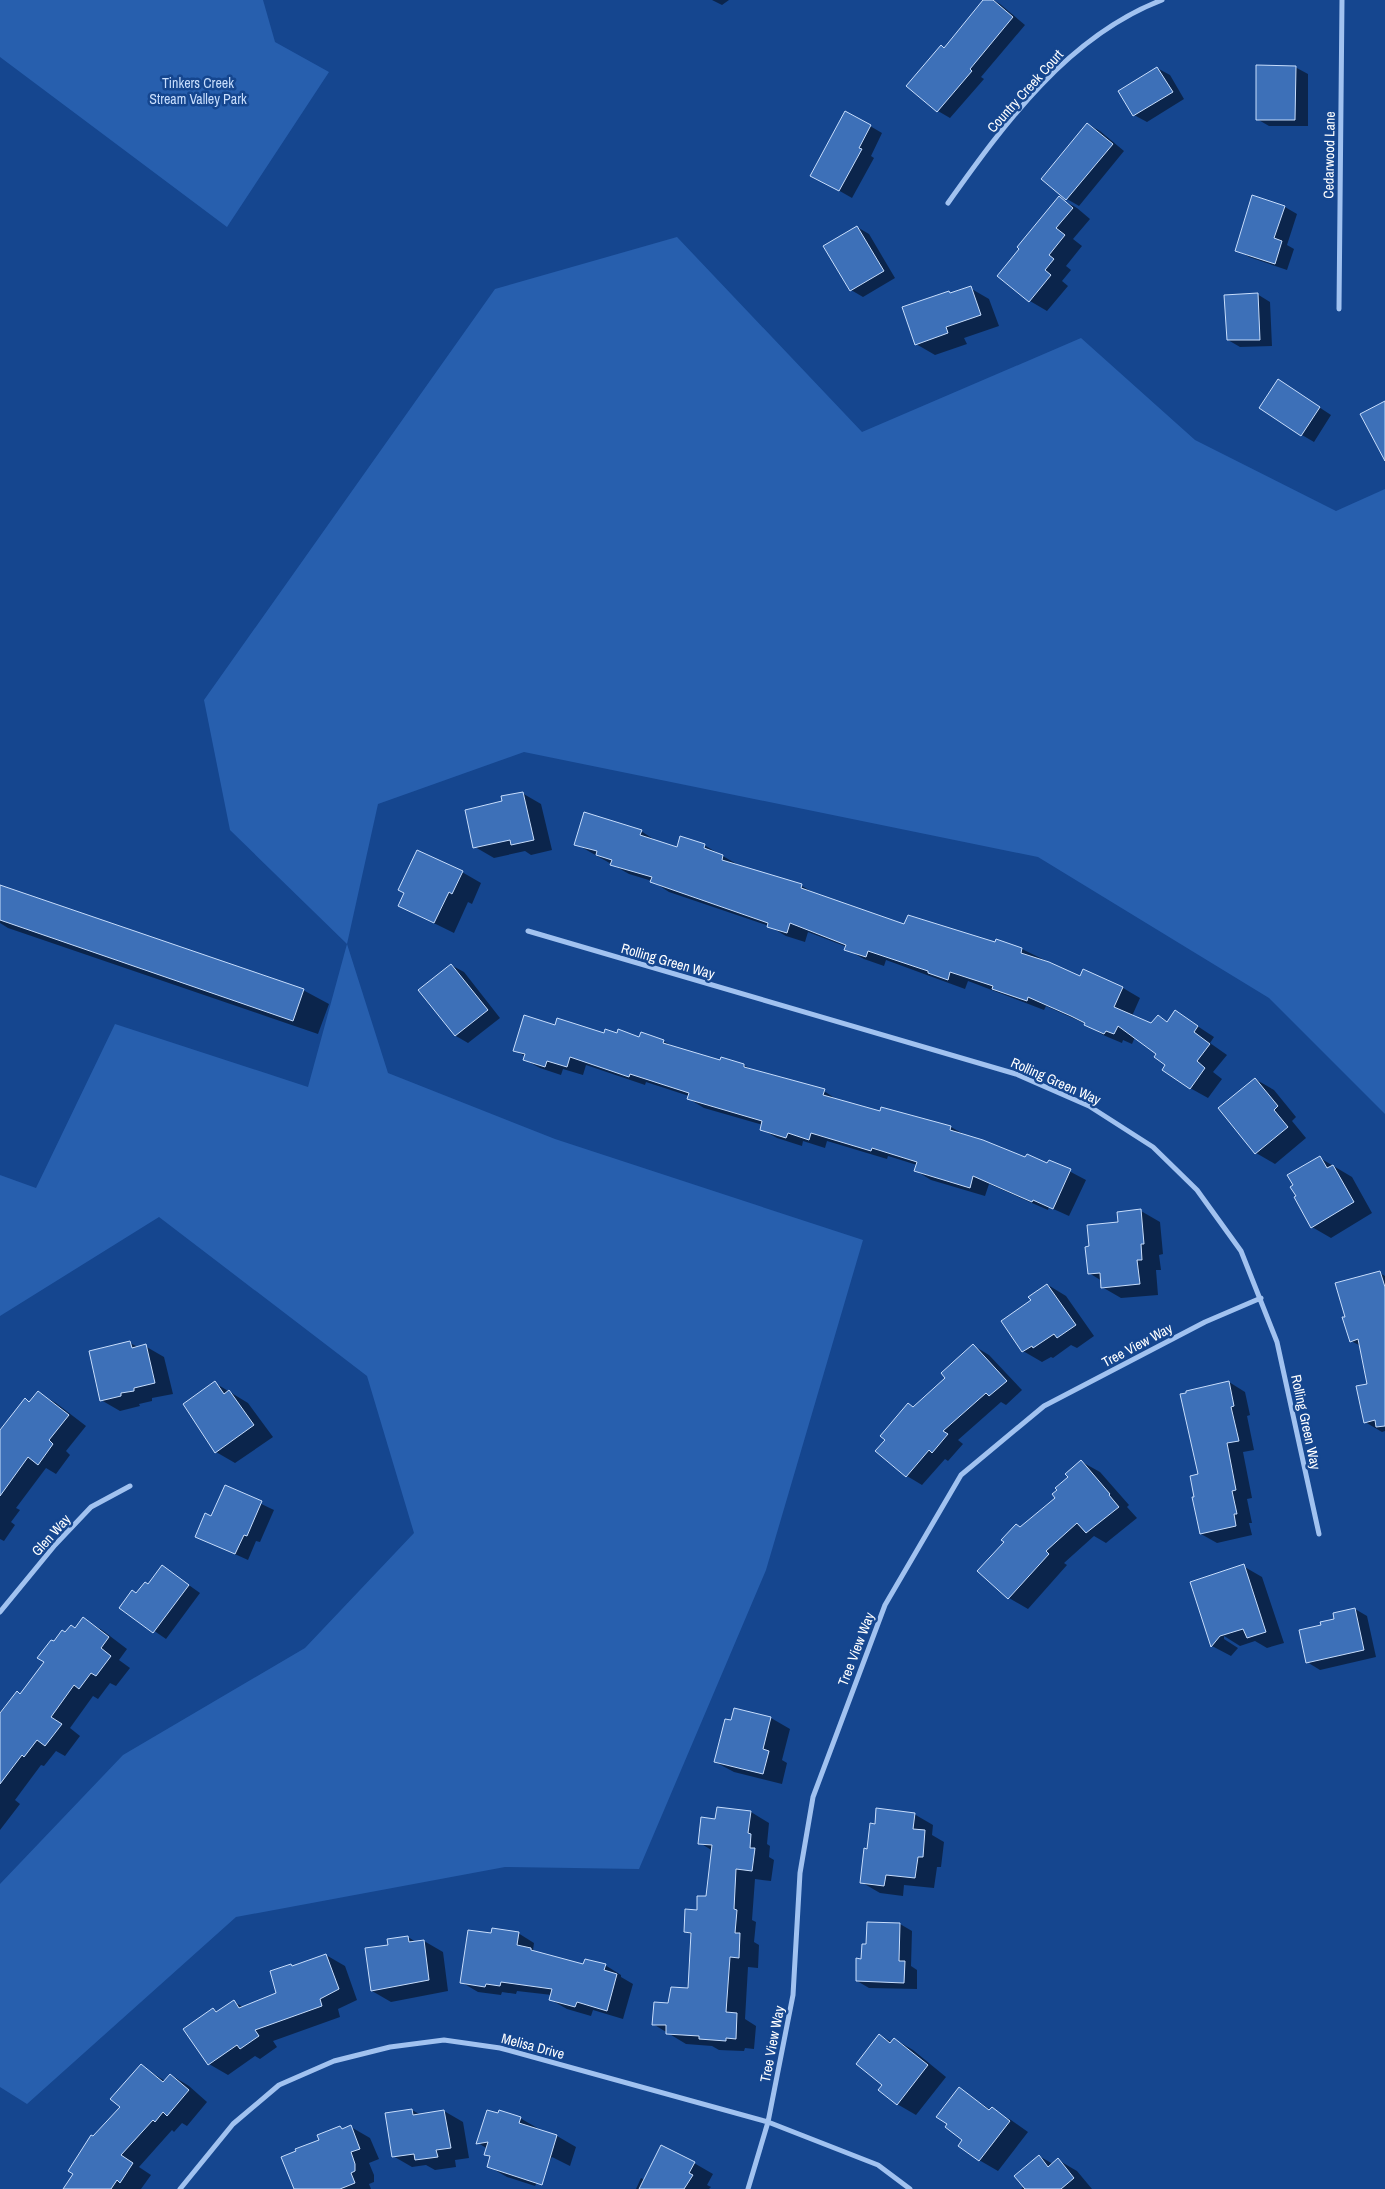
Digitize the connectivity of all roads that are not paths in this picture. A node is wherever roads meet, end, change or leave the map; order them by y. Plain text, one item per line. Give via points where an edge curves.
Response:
1 (1162, 0) edge
2 (1342, 0) edge
3 (948, 203) dead end
4 (1339, 310) dead end
5 (528, 931) dead end
6 (1261, 1298) junction
7 (130, 1486) dead end
8 (1320, 1534) dead end
9 (0, 1612) edge
10 (768, 2122) junction
11 (180, 2189) edge
12 (748, 2189) edge
13 (910, 2189) edge

1 - 3 street, Country Creek Court via 1136,10 1069,58 1012,118
2 - 4 street, Cedarwood Lane
5 - 6 street, Rolling Green Way via 1016,1074 1089,1106 1153,1147 1197,1190 1241,1251
6 - 8 street, Rolling Green Way via 1277,1342
6 - 10 street, Tree View Way via 1205,1322 1044,1406 961,1475 885,1605 813,1797 800,1873 794,1995
7 - 9 street, Glen Way via 91,1507
10 - 11 street, Melisa Drive via 500,2048 444,2040 390,2047 334,2061 279,2085 232,2124
10 - 12 street, Tree View Way
10 - 13 street, Melisa Drive via 878,2166

